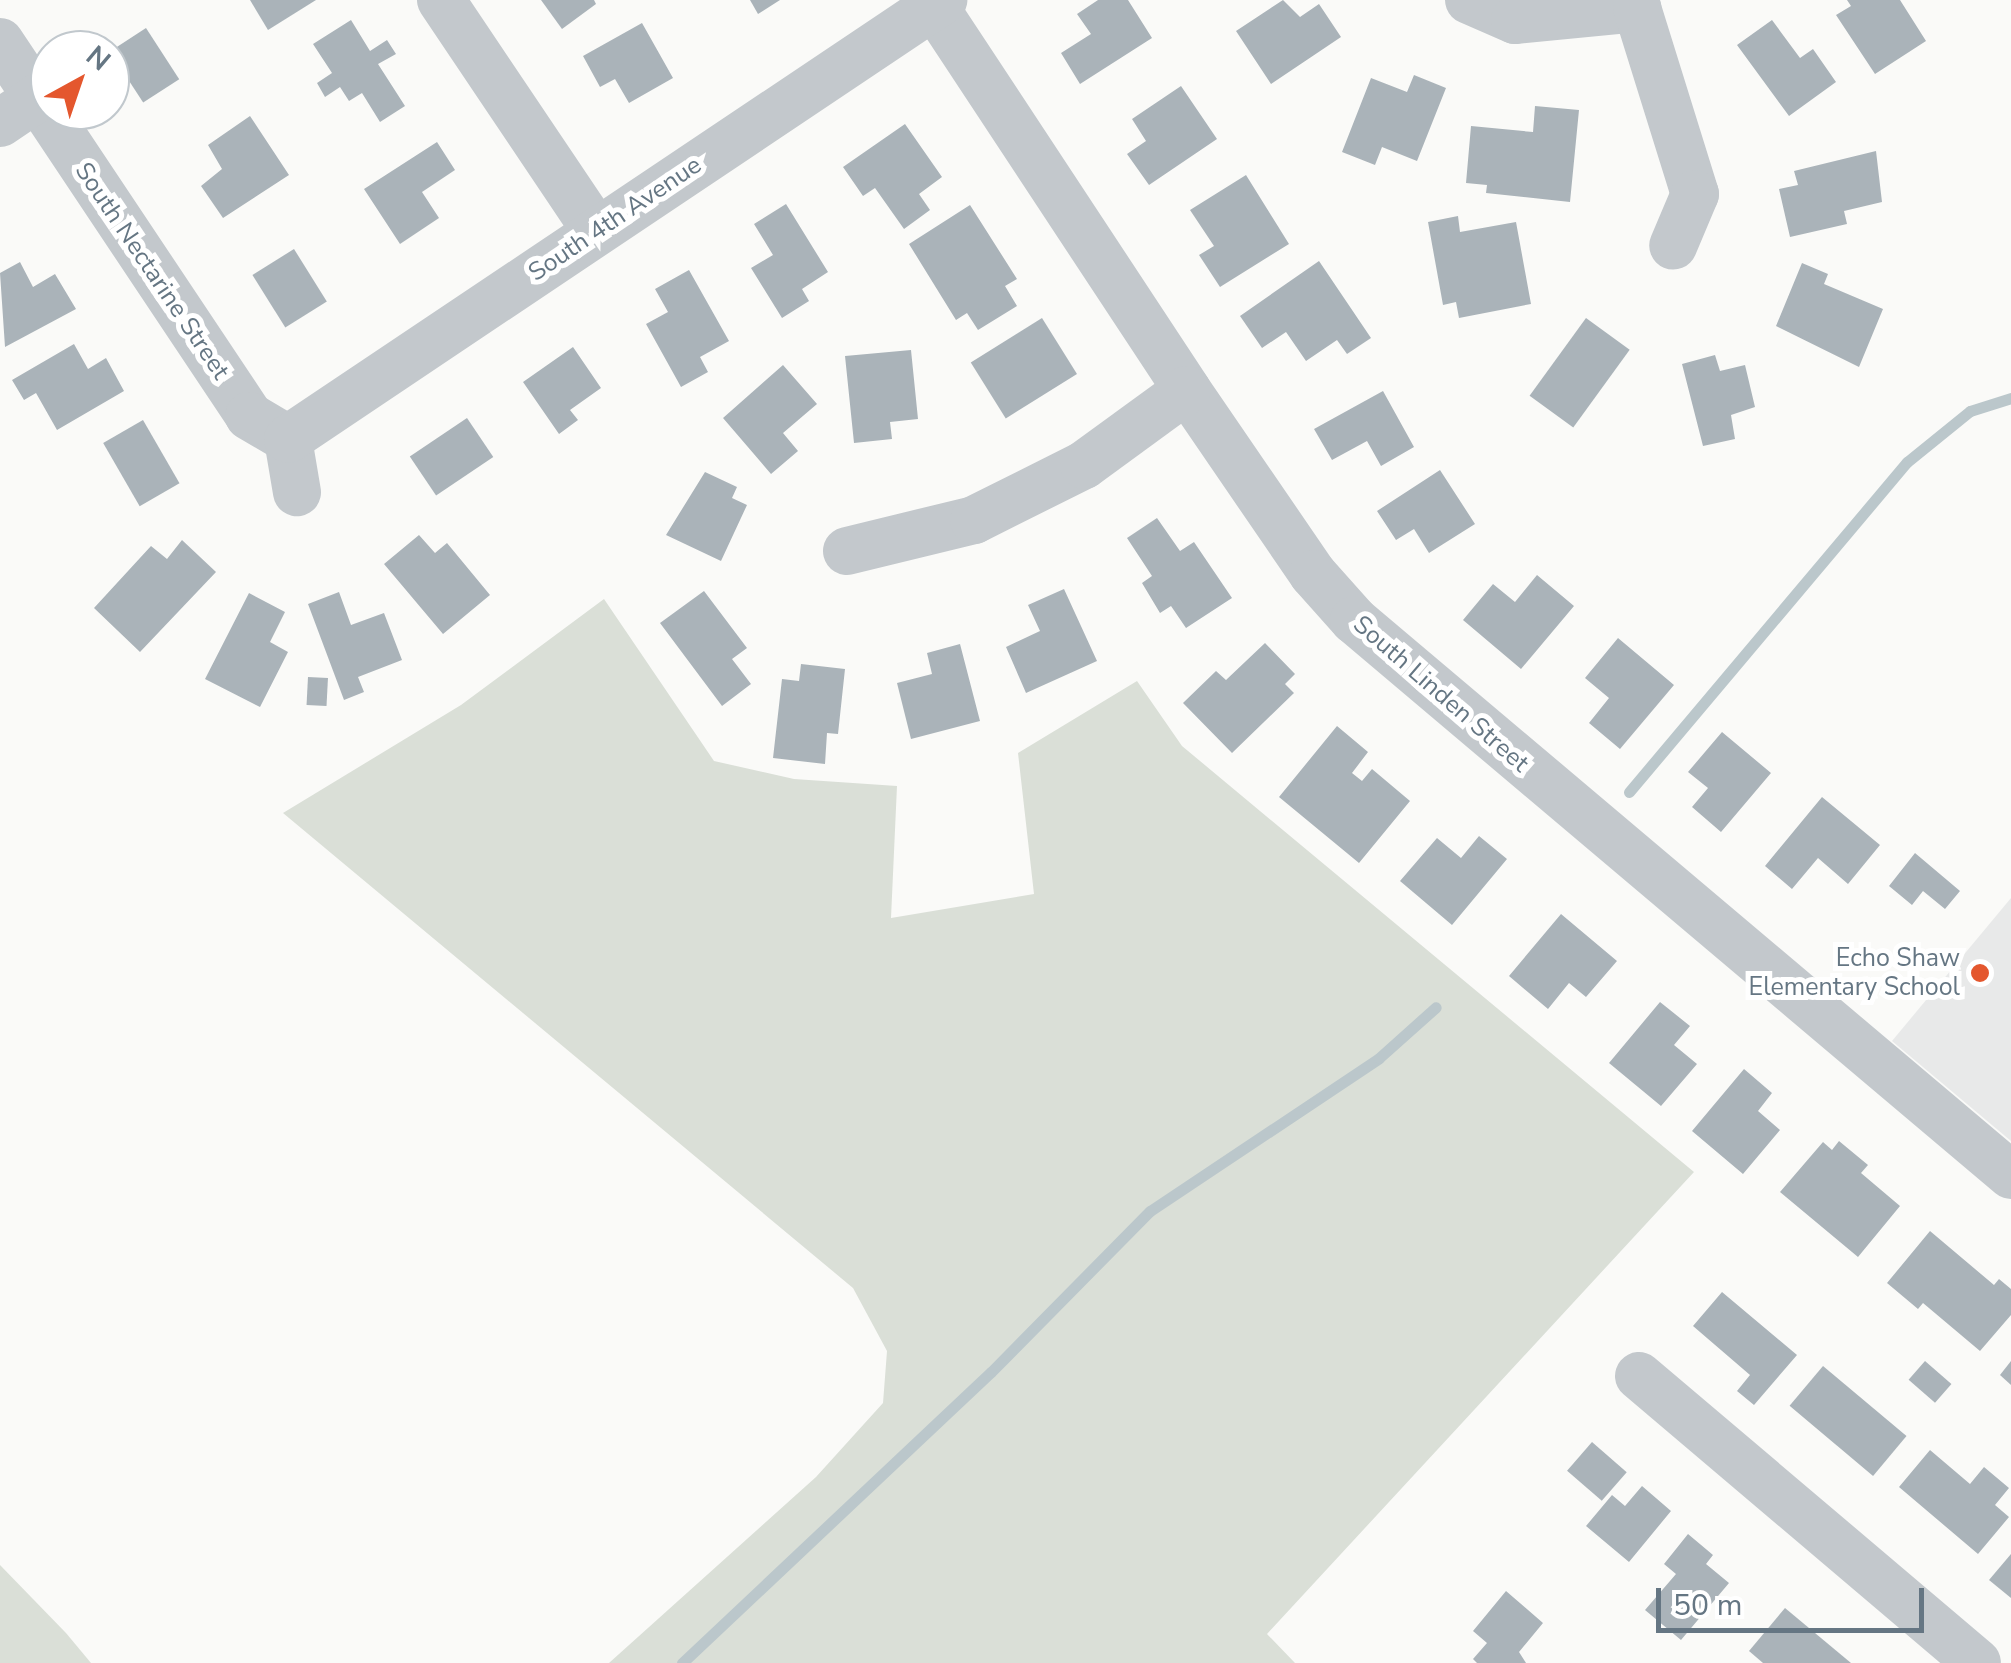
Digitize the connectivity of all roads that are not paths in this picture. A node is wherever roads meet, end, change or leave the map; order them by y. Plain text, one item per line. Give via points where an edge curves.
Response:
1 (441, 0) edge
2 (1468, 0) edge
3 (936, 2) edge
4 (1645, 4) edge
5 (0, 42) edge
6 (18, 110) edge
7 (596, 231) junction
8 (1673, 246) dead end
9 (1187, 390) junction
10 (288, 439) junction
11 (297, 492) dead end
12 (847, 551) dead end
13 (2011, 1174) edge
14 (1639, 1376) dead end
15 (1977, 1663) edge

1 - 7 street
2 - 4 street via 1516,20
3 - 7 street, South 4th Avenue
3 - 9 street, South Linden Street
4 - 8 street via 1695,194
5 - 6 street, South Nectarine Street
6 - 10 street, South Nectarine Street via 249,416
7 - 10 street, South 4th Avenue
9 - 12 street via 1084,465 974,520
9 - 13 street, South Linden Street via 1313,574 1354,620
10 - 11 street
14 - 15 street

